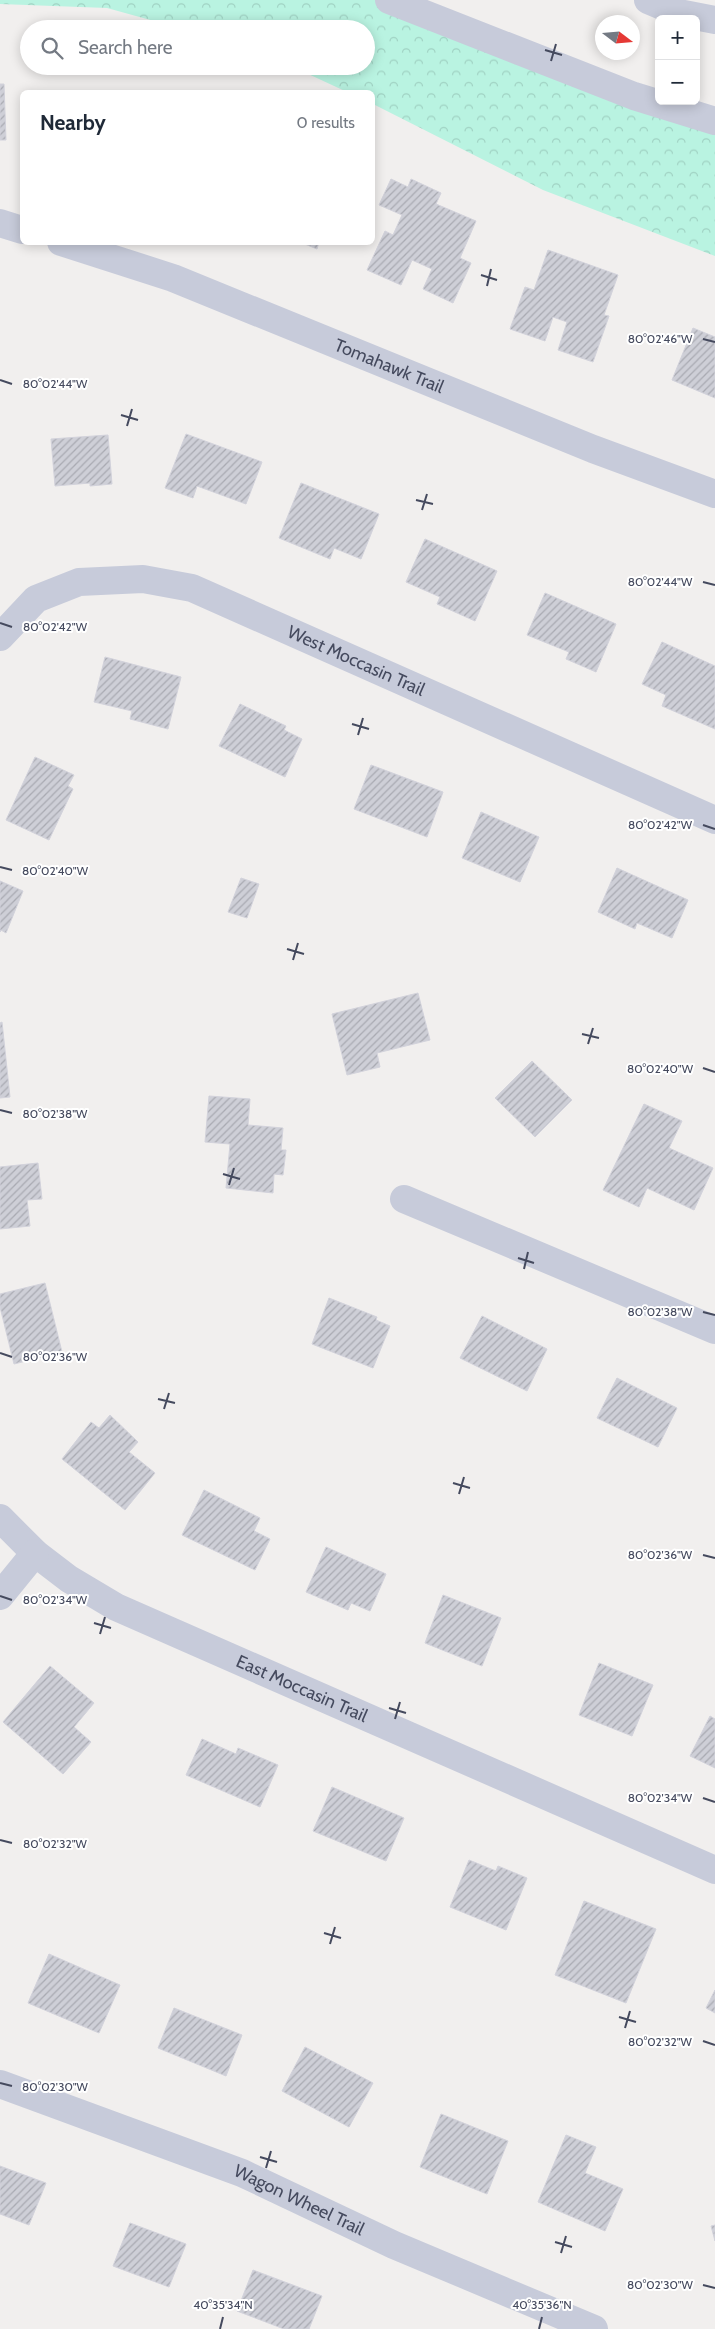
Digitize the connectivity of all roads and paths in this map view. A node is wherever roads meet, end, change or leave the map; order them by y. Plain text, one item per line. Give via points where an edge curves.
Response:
1 (389, 0) edge
2 (648, 0) edge
3 (680, 5) edge
4 (715, 20) edge
5 (715, 121) edge
6 (0, 223) edge
7 (20, 229) edge
8 (70, 245) edge
9 (715, 494) edge
10 (0, 637) edge
11 (715, 820) edge
12 (404, 1199) dead end
13 (715, 1330) edge
14 (0, 1518) edge
15 (35, 1553) junction
16 (0, 1596) edge
17 (715, 1870) edge
18 (0, 2084) edge
19 (594, 2329) edge

1 - 5 street via 634,96
2 - 3 street
3 - 4 street
6 - 7 street
8 - 9 street, Tomahawk Trail via 173,278 584,445
10 - 11 street, West Moccasin Trail via 36,599 79,582 143,579 192,588
12 - 13 street
14 - 15 street, East Moccasin Trail
15 - 16 street
15 - 17 street, East Moccasin Trail via 69,1579 116,1606
18 - 19 street, Wagon Wheel Trail via 242,2173 394,2245

